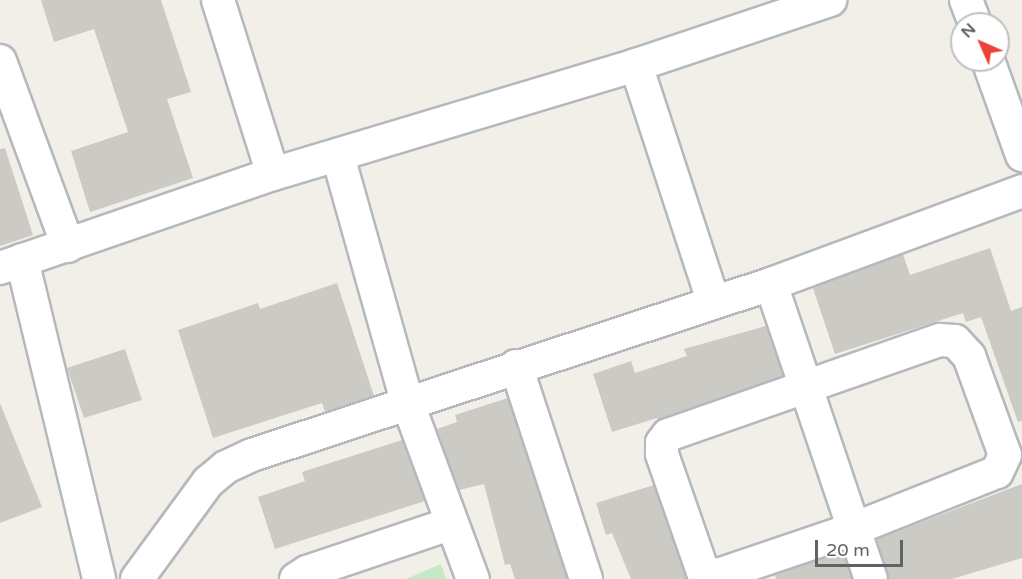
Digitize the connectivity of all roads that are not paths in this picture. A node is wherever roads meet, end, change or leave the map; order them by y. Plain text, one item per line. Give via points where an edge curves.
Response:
1 (218, 0) edge
2 (830, 0) edge
3 (0, 61) edge
4 (636, 65) junction
5 (992, 72) edge
6 (1022, 155) edge
7 (338, 156) junction
8 (273, 174) junction
9 (1022, 191) edge
10 (68, 246) junction
11 (11, 264) edge
12 (771, 284) junction
13 (713, 301) junction
14 (516, 366) junction
15 (803, 387) junction
16 (407, 401) junction
17 (450, 524) junction
18 (854, 529) junction
19 (99, 579) edge
20 (137, 579) edge
21 (296, 579) edge
22 (473, 579) edge
23 (586, 579) edge
24 (871, 579) edge

1 - 8 street
2 - 4 street
3 - 10 street
4 - 7 street
4 - 13 street
5 - 6 street
7 - 8 street
7 - 16 street
8 - 10 street
9 - 12 street
10 - 11 street
11 - 19 street
12 - 13 street
12 - 15 street
13 - 14 street
14 - 16 street
14 - 23 street
15 - 18 street
15 - 18 street via 676,430 662,443 663,459 700,568 705,574 718,575
15 - 18 street via 939,340 954,341 969,356 1005,455 992,476
16 - 17 street
16 - 20 street via 226,467 186,507
17 - 21 street
17 - 22 street
18 - 24 street

